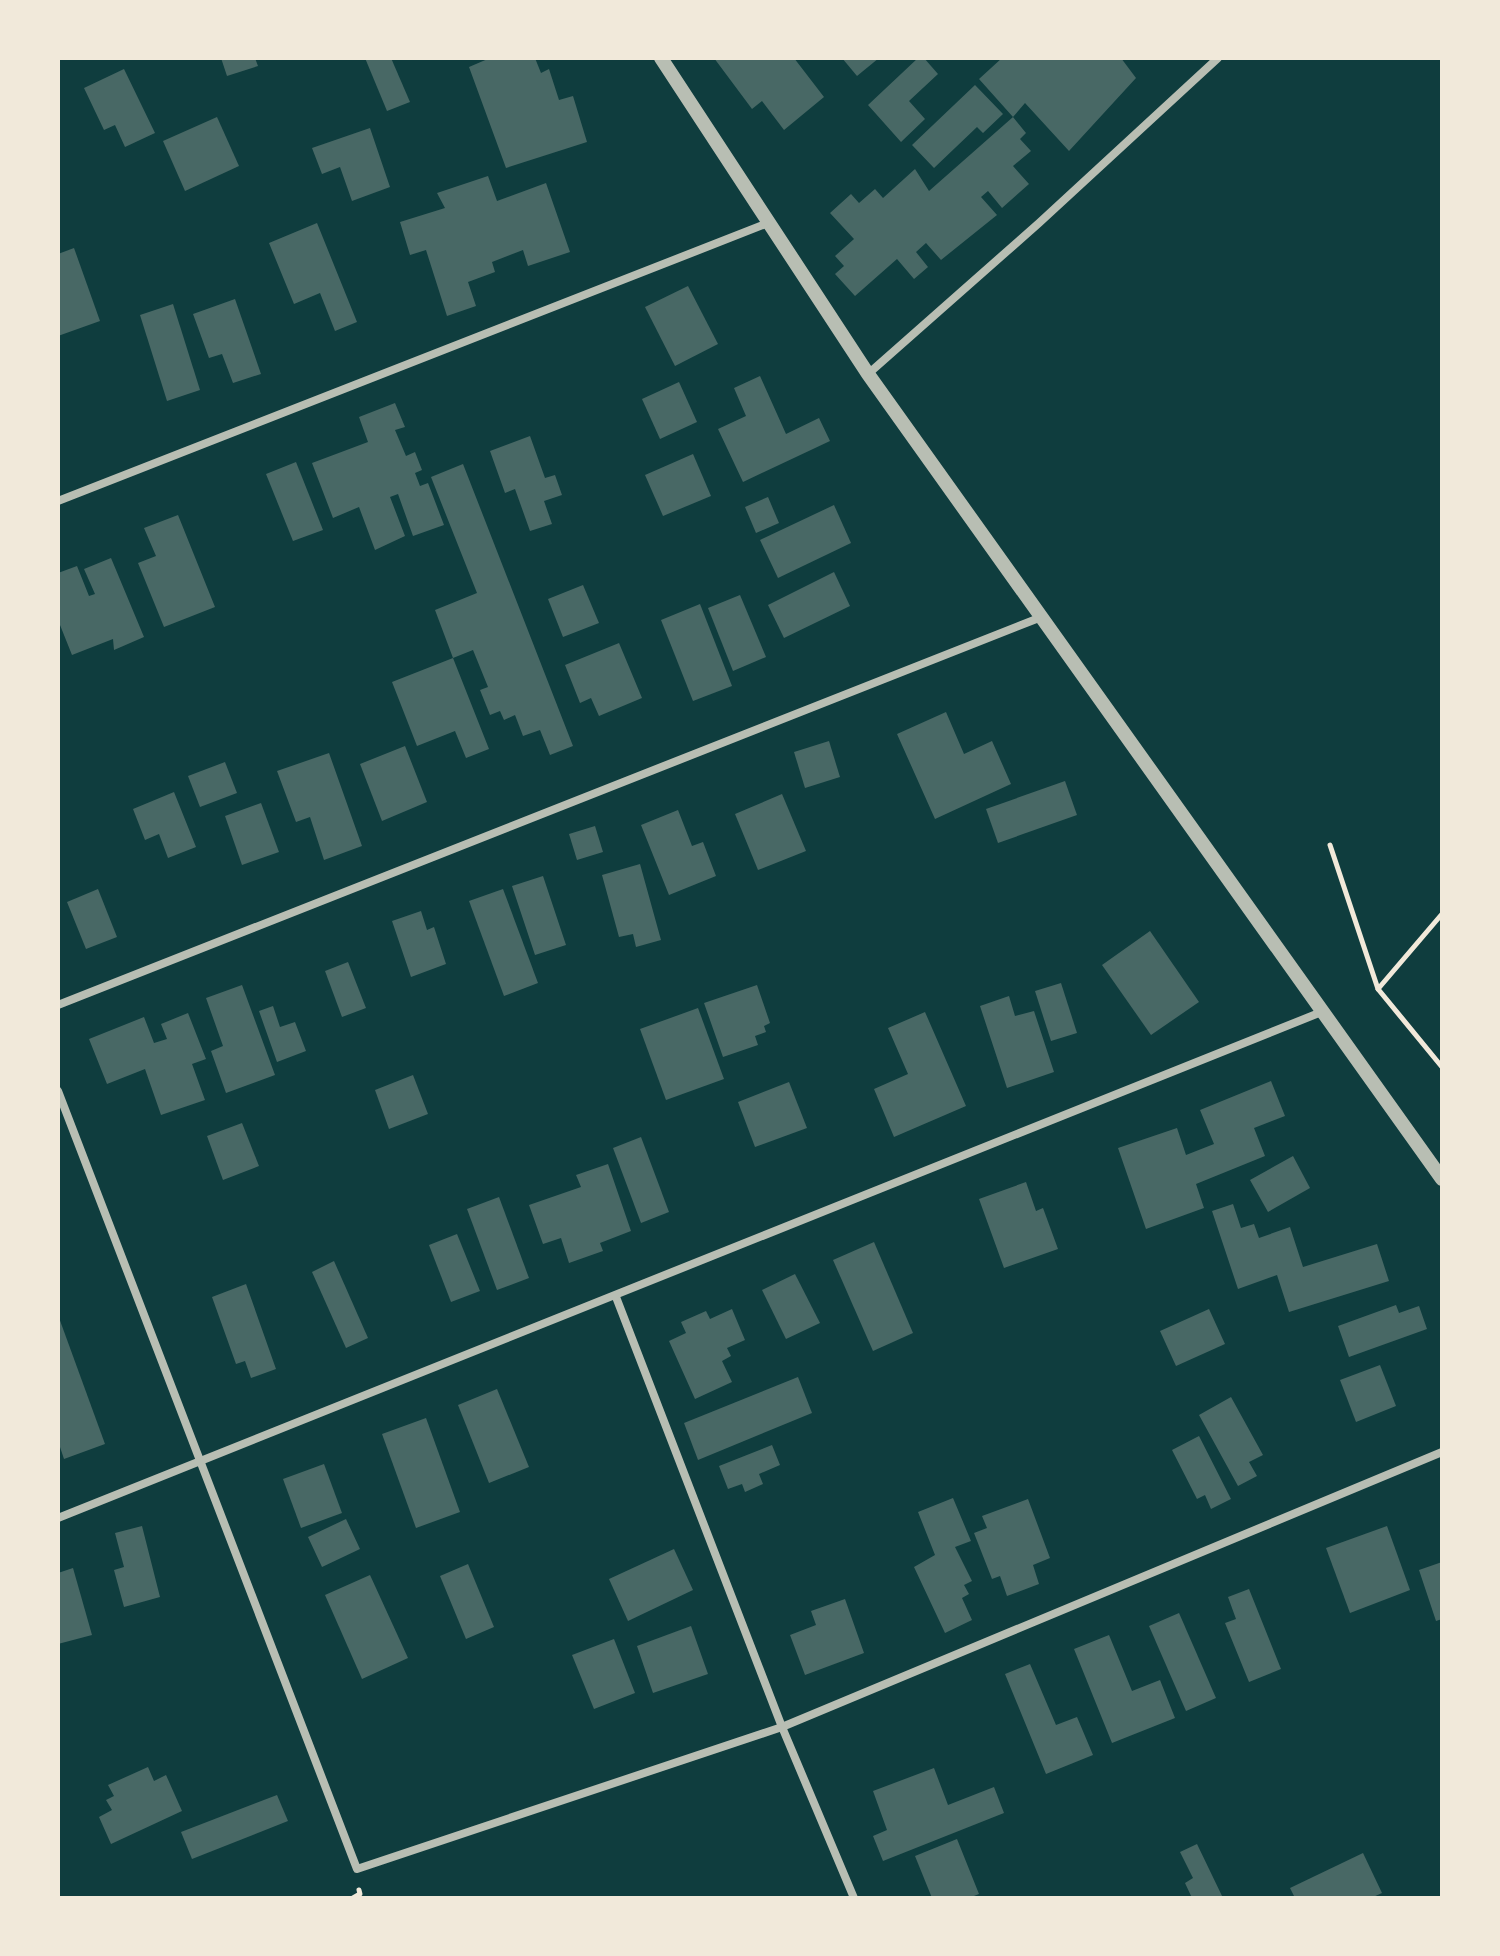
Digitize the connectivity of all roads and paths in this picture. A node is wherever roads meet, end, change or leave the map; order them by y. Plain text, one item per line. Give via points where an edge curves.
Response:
1 (661, 58) edge
2 (1218, 58) edge
3 (768, 223) junction
4 (868, 374) junction
5 (58, 501) edge
6 (1039, 618) junction
7 (1330, 845) dead end
8 (1442, 914) edge
9 (1378, 989) junction
10 (58, 1005) edge
11 (1325, 1010) junction
12 (1442, 1067) edge
13 (58, 1091) edge
14 (1442, 1179) edge
15 (616, 1297) junction
16 (1442, 1452) edge
17 (201, 1462) junction
18 (58, 1518) edge
19 (782, 1727) junction
20 (854, 1898) edge

1 - 3 street
2 - 4 street
3 - 4 street
3 - 5 street
4 - 6 street
6 - 10 street
6 - 11 street
7 - 9 path
8 - 9 path
9 - 12 path
11 - 14 street
11 - 15 street
13 - 17 street
15 - 17 street
15 - 19 street
16 - 19 street
17 - 18 street
17 - 19 street via 357,1869
19 - 20 street

